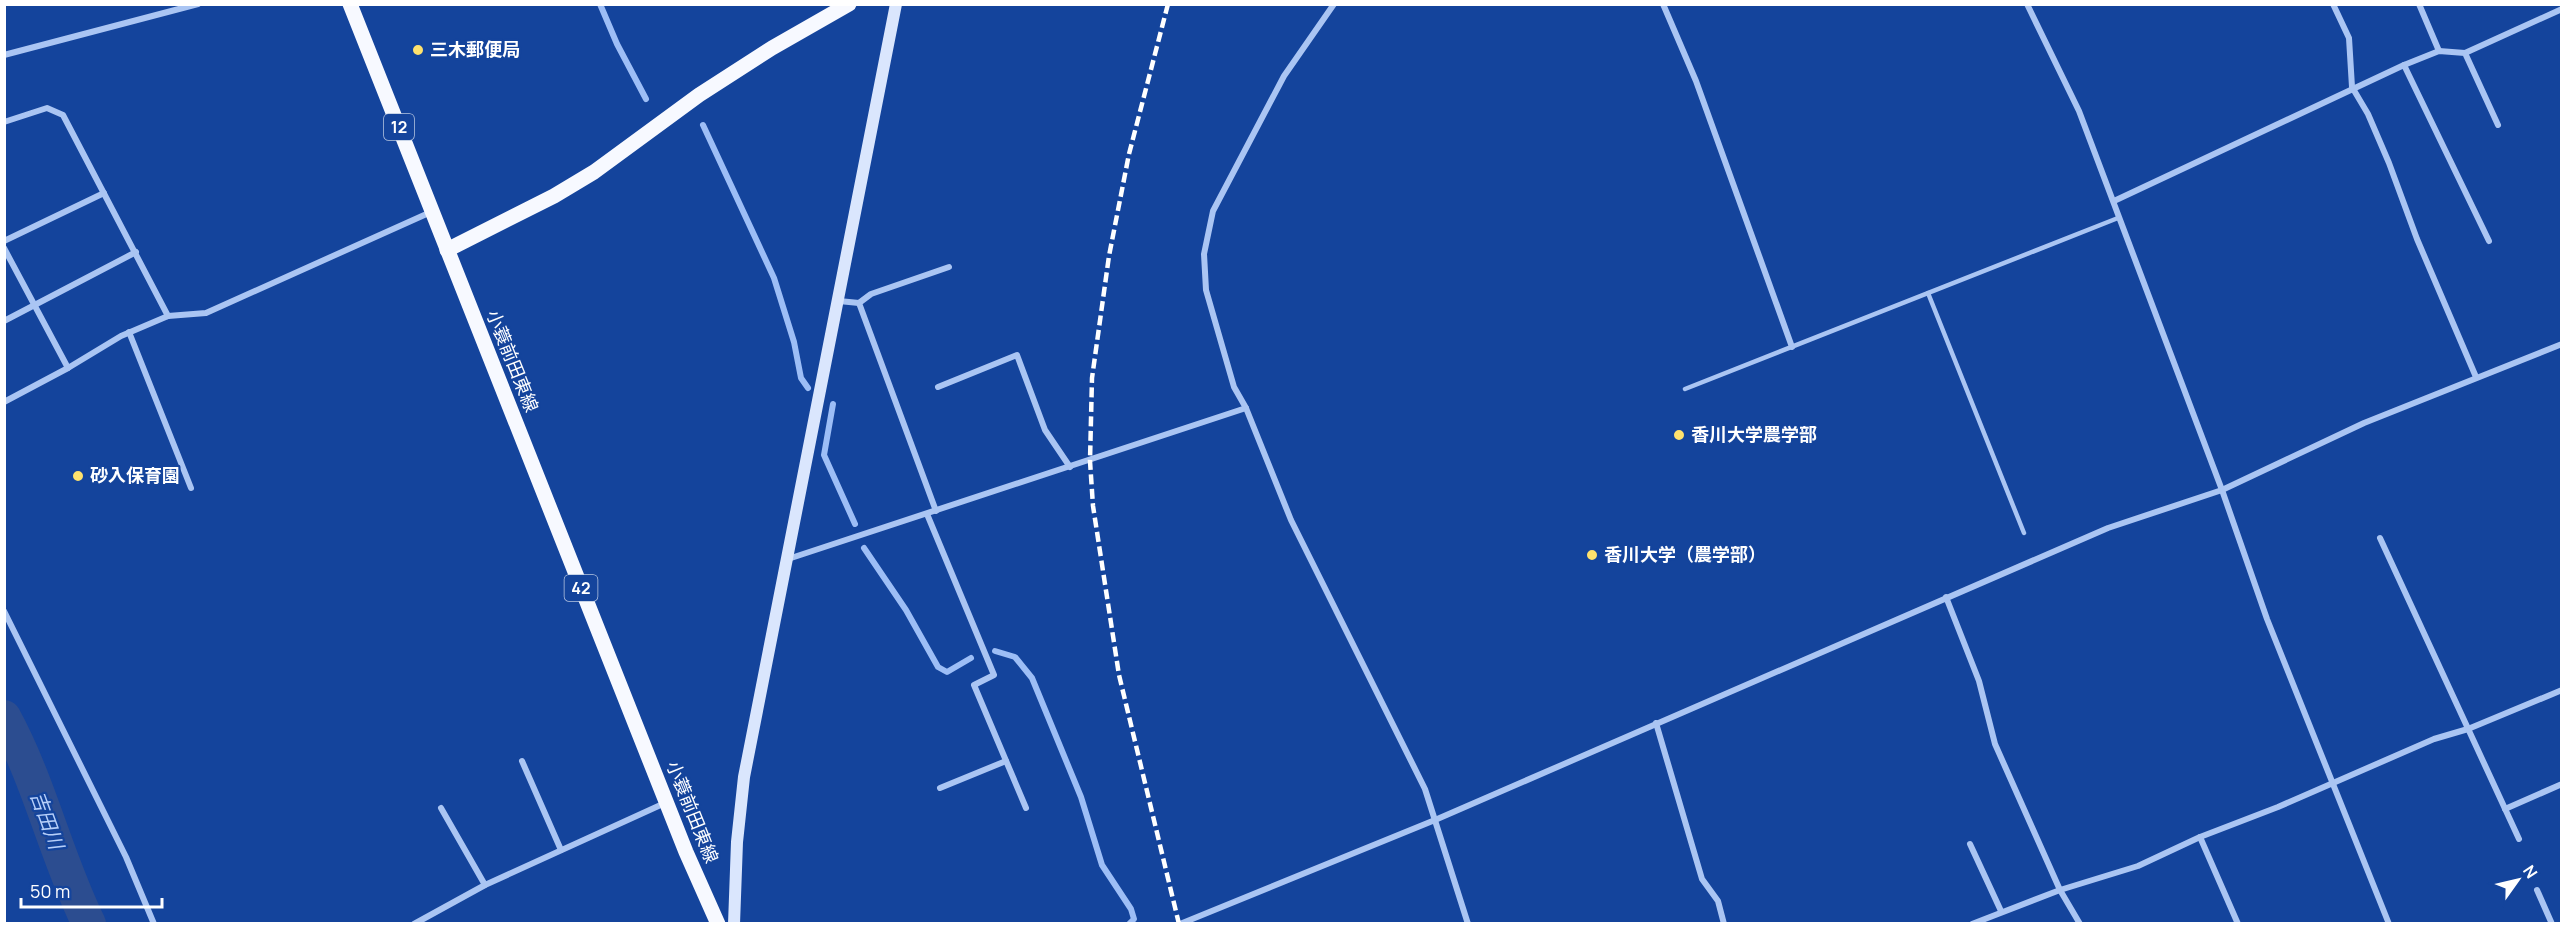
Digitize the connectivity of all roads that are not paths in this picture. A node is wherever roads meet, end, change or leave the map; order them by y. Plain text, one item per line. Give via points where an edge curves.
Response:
1 (198, 4) edge
2 (350, 4) edge
3 (849, 4) edge
4 (896, 4) edge
5 (1334, 4) edge
6 (1663, 4) edge
7 (2026, 4) edge
8 (2333, 4) edge
9 (2419, 4) edge
10 (2562, 9) edge
11 (2439, 51) junction
12 (2465, 52) junction
13 (4, 55) edge
14 (2404, 65) junction
15 (2352, 87) junction
16 (4, 123) edge
17 (2498, 125) dead end
18 (104, 193) junction
19 (2114, 201) junction
20 (432, 211) junction
21 (2118, 218) junction
22 (4, 241) edge
23 (2489, 241) dead end
24 (4, 248) edge
25 (447, 250) junction
26 (136, 252) junction
27 (949, 267) dead end
28 (1928, 294) junction
29 (839, 301) junction
30 (859, 303) junction
31 (35, 305) junction
32 (168, 316) junction
33 (4, 321) edge
34 (129, 332) junction
35 (2562, 344) edge
36 (1792, 347) junction
37 (69, 368) junction
38 (2476, 377) junction
39 (938, 387) dead end
40 (1685, 389) dead end
41 (4, 402) edge
42 (1246, 408) junction
43 (1070, 467) junction
44 (191, 488) dead end
45 (2222, 490) junction
46 (936, 511) junction
47 (927, 514) junction
48 (2024, 533) dead end
49 (2380, 538) dead end
50 (788, 559) junction
51 (1946, 597) junction
52 (4, 611) edge
53 (2562, 690) edge
54 (1656, 723) junction
55 (2468, 729) junction
56 (522, 761) dead end
57 (1006, 761) junction
58 (2332, 783) junction
59 (2562, 784) edge
60 (940, 788) dead end
61 (666, 802) junction
62 (441, 808) dead end
63 (1026, 808) dead end
64 (2505, 809) junction
65 (1435, 820) junction
66 (2200, 837) junction
67 (2519, 839) dead end
68 (1970, 844) dead end
69 (561, 850) junction
70 (485, 885) junction
71 (2060, 890) junction
72 (2536, 890) dead end
73 (2001, 911) junction
74 (154, 924) edge
75 (414, 924) edge
76 (718, 924) edge
77 (734, 924) edge
78 (1180, 924) edge
79 (1468, 924) edge
80 (1724, 924) edge
81 (1972, 924) edge
82 (2080, 924) edge
83 (2238, 924) edge
84 (2389, 924) edge
85 (2552, 924) edge

1 - 13 street
2 - 20 main road, 12
3 - 25 main road via 699,94 594,172
4 - 29 street
5 - 42 street via 1284,76 1213,211 1204,254 1206,290 1234,387
6 - 36 street via 1696,81
7 - 19 street via 2079,111
8 - 15 street via 2349,38
9 - 11 street
10 - 12 street
11 - 12 street
11 - 14 street
12 - 17 street
14 - 15 street
14 - 23 street
15 - 19 street
15 - 38 street via 2389,163
16 - 18 street via 47,108 63,115
18 - 22 street
18 - 26 street
19 - 21 street
20 - 25 main road, 12
20 - 32 street via 206,313
21 - 28 lane
21 - 45 street
24 - 31 street
25 - 61 main road, 小蓑前田東線 / 42
26 - 31 street
26 - 32 street
27 - 30 street via 872,294
28 - 36 lane
28 - 48 lane
29 - 30 street
29 - 50 street
30 - 46 street
31 - 33 street
31 - 37 street
32 - 34 street
34 - 37 street
34 - 44 street
35 - 38 street
36 - 40 lane
37 - 41 street
38 - 45 street via 2364,423
39 - 43 street via 1017,355 1045,430
42 - 43 street
42 - 65 street via 1291,520 1425,789
43 - 46 street
45 - 51 street via 2108,528
45 - 58 street via 2267,619
46 - 47 street
47 - 50 street
47 - 57 street via 994,675 974,685
49 - 55 street
50 - 77 street via 744,777
51 - 54 street
51 - 71 street via 1979,681 1995,744
52 - 74 street via 126,857
53 - 55 street
54 - 65 street
54 - 80 street via 1702,879 1718,901
55 - 58 street via 2434,739
55 - 64 street
56 - 69 street
57 - 60 street
57 - 63 street
58 - 66 street
58 - 84 street
59 - 64 street
61 - 69 street
61 - 76 main road, 小蓑前田東線 / 42
62 - 70 street
64 - 67 street
65 - 78 street
65 - 79 street
66 - 71 street via 2138,866
66 - 83 street
68 - 73 street
69 - 70 street
70 - 75 street
71 - 73 street
71 - 82 street
72 - 85 street
73 - 81 street

